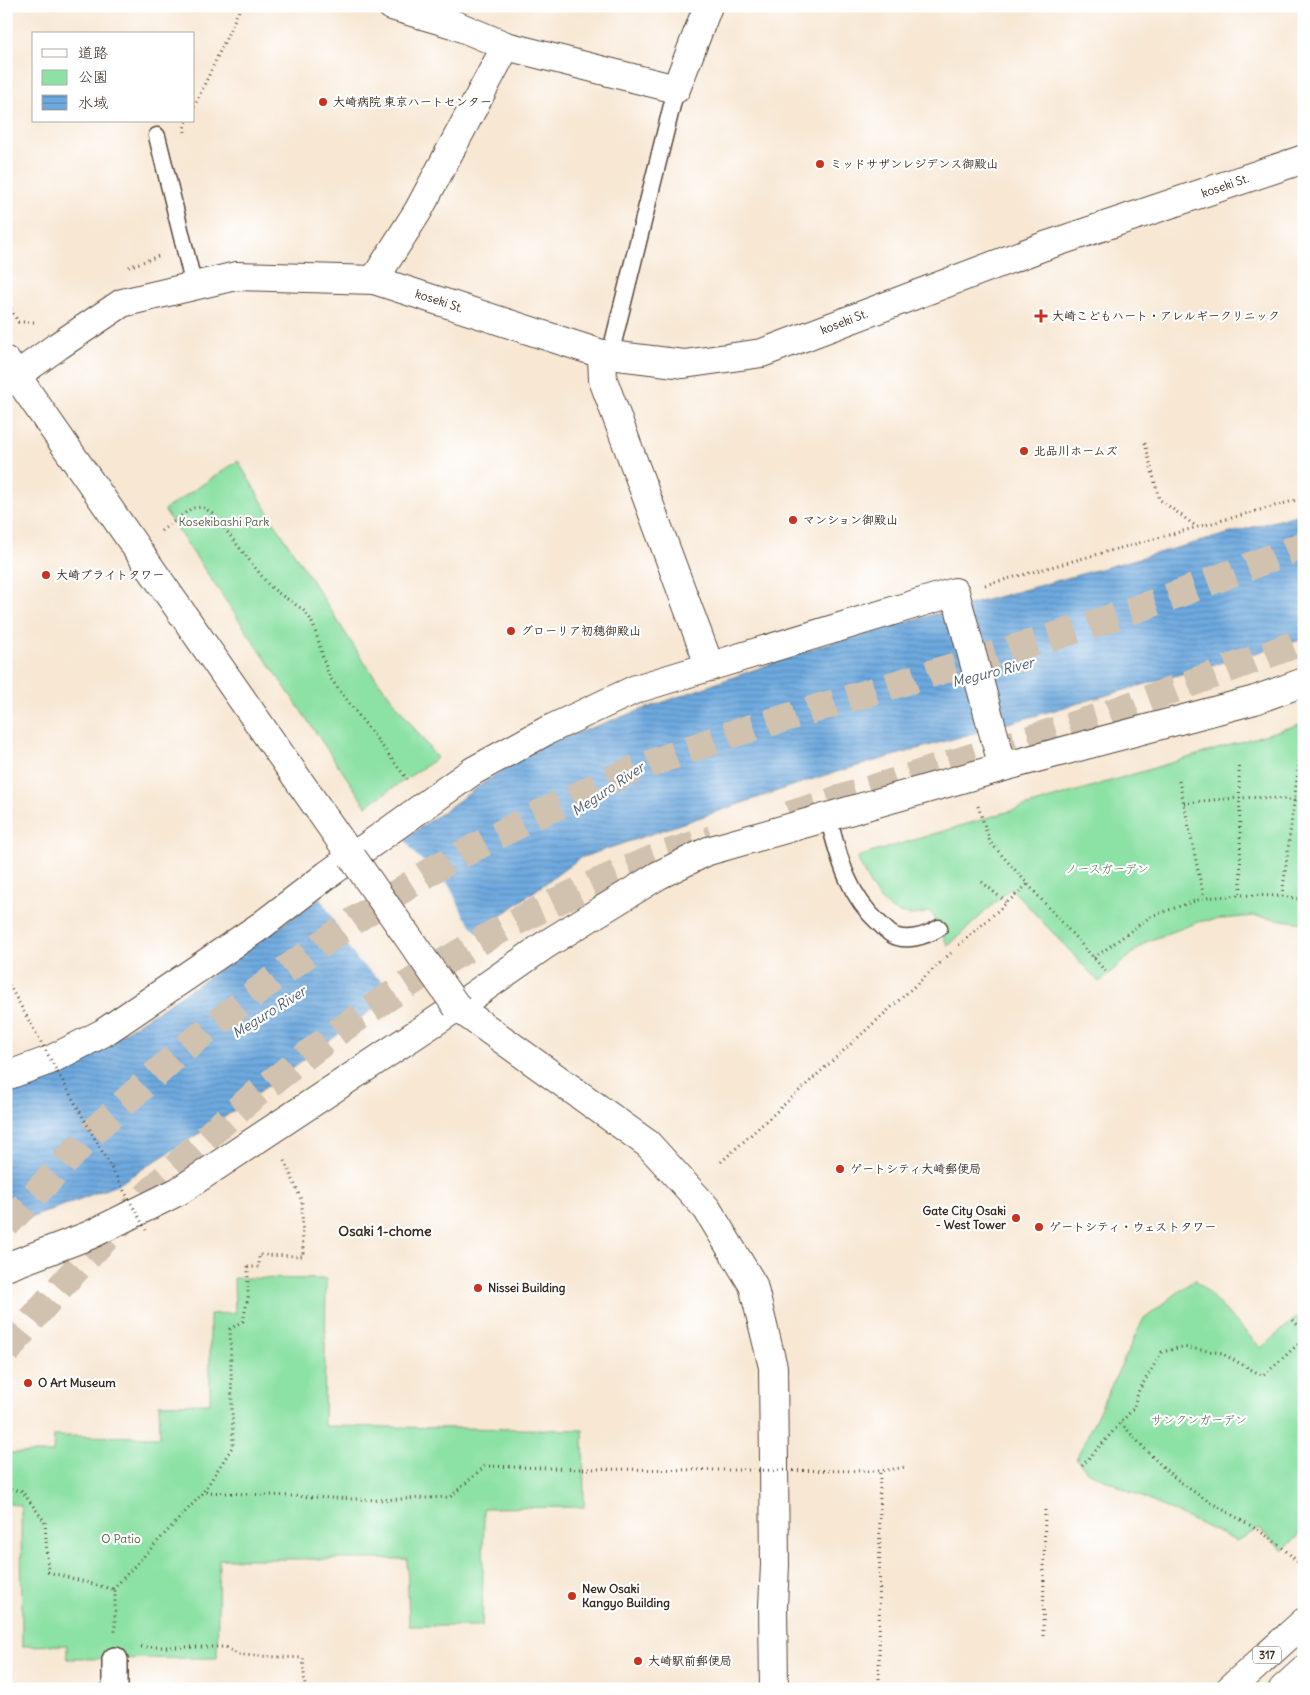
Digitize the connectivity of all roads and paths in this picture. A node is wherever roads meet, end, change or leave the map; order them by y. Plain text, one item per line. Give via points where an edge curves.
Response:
1 (242, 6) edge
2 (392, 6) edge
3 (708, 6) edge
4 (506, 46) junction
5 (676, 89) junction
6 (195, 105) edge
7 (157, 136) dead end
8 (1304, 159) edge
9 (374, 280) junction
10 (194, 286) junction
11 (606, 355) junction
12 (10, 373) edge
13 (1145, 442) dead end
14 (1304, 498) edge
15 (1198, 527) junction
16 (159, 532) dead end
17 (957, 600) junction
18 (710, 667) junction
19 (1304, 682) edge
20 (1300, 755) dead end
21 (1003, 766) junction
22 (1239, 767) dead end
23 (1179, 781) dead end
24 (411, 784) dead end
25 (1240, 797) junction
26 (1294, 800) junction
27 (977, 803) dead end
28 (1184, 803) junction
29 (1304, 803) edge
30 (828, 817) junction
31 (352, 858) junction
32 (982, 882) dead end
33 (1028, 884) junction
34 (1241, 894) junction
35 (1282, 896) junction
36 (1204, 898) junction
37 (1304, 900) edge
38 (1007, 903) junction
39 (939, 928) dead end
40 (1094, 958) junction
41 (1108, 974) dead end
42 (8, 984) edge
43 (457, 1007) junction
44 (6, 1076) edge
45 (282, 1154) dead end
46 (721, 1162) dead end
47 (146, 1230) dead end
48 (6, 1267) edge
49 (1293, 1320) dead end
50 (1304, 1331) edge
51 (1304, 1339) edge
52 (1121, 1423) junction
53 (1082, 1466) dead end
54 (906, 1467) dead end
55 (880, 1471) junction
56 (6, 1490) edge
57 (204, 1492) junction
58 (1045, 1508) dead end
59 (1302, 1566) dead end
60 (113, 1589) junction
61 (1304, 1622) edge
62 (1043, 1636) dead end
63 (115, 1653) junction
64 (1304, 1670) edge
65 (305, 1687) dead end
66 (115, 1689) edge
67 (774, 1689) edge
68 (879, 1689) edge
69 (1230, 1689) edge
70 (1283, 1689) edge

1 - 6 path
2 - 4 street via 454,24
3 - 5 street
4 - 5 street
4 - 9 street via 418,211
5 - 11 lane
7 - 10 lane
8 - 11 street, koseki St. via 1042,247 762,353 684,364
9 - 10 street, koseki St. via 236,276
9 - 11 street, koseki St.
10 - 12 street, koseki St. via 122,303 58,346
11 - 18 street via 603,380
12 - 31 street
13 - 15 path via 1159,499
14 - 15 path
15 - 17 path
16 - 24 path via 192,508 203,507 213,514 277,594 307,613 331,679
17 - 18 street
17 - 21 street, bridge
18 - 31 street via 636,689 546,731 473,771
19 - 21 street via 1255,700
20 - 26 path
21 - 30 street
22 - 25 path
23 - 28 path
25 - 26 path
25 - 28 path
25 - 34 path
26 - 29 path
26 - 35 path
27 - 33 path via 990,842
28 - 36 path
30 - 39 lane via 847,879 859,902 875,919 892,935 910,938
30 - 43 street via 708,851 659,875 545,945
31 - 43 street, bridge
31 - 44 street via 262,925 103,1033 50,1060
32 - 38 path
33 - 38 path
33 - 40 path
34 - 35 path
34 - 36 path
35 - 37 path
36 - 40 path via 1151,916
38 - 46 path
40 - 41 path
42 - 47 path, bridge
43 - 48 street via 179,1191 90,1235
43 - 67 street via 648,1144 707,1210 753,1285 773,1366
45 - 57 path via 302,1202 303,1256 259,1255 260,1267 248,1267 248,1297 243,1321 230,1329 233,1446
49 - 50 path
51 - 52 path via 1263,1376 1221,1353 1182,1346 1162,1352 1139,1390 1133,1409
52 - 53 path
52 - 59 path via 1163,1468 1190,1489 1248,1522
54 - 55 path, bridge
55 - 57 path, bridge via 583,1470 485,1466 450,1497 376,1500
55 - 68 path
56 - 60 path via 21,1490 45,1522 48,1572
57 - 60 path
58 - 62 path
60 - 63 path
61 - 69 street, 317
63 - 65 path via 226,1647 238,1655 303,1658
63 - 66 street
64 - 70 street

